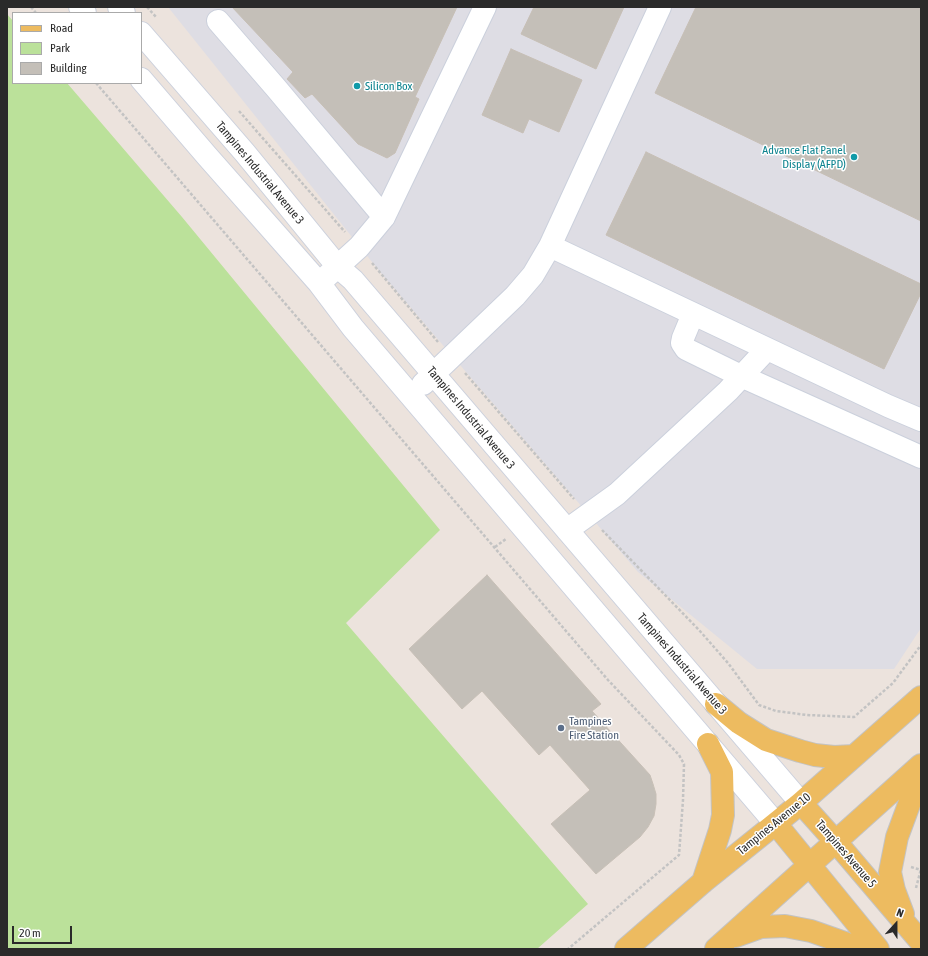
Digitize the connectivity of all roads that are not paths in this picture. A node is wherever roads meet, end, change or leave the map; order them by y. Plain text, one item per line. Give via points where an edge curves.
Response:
1 (485, 7) edge
2 (660, 7) edge
3 (218, 22) dead end
4 (142, 34) edge
5 (142, 80) edge
6 (384, 217) junction
7 (550, 246) junction
8 (338, 267) junction
9 (319, 283) junction
10 (693, 314) junction
11 (767, 349) junction
12 (434, 375) junction
13 (741, 376) junction
14 (410, 395) junction
15 (921, 420) edge
16 (921, 457) edge
17 (567, 530) junction
18 (921, 697) edge
19 (716, 704) junction
20 (708, 744) junction
21 (854, 756) junction
22 (921, 765) edge
23 (921, 772) edge
24 (801, 803) junction
25 (776, 824) junction
26 (836, 842) junction
27 (811, 865) junction
28 (703, 882) junction
29 (915, 935) edge
30 (722, 944) edge
31 (626, 949) edge
32 (855, 949) edge
33 (878, 949) edge

1 - 6 street
2 - 7 street
3 - 6 street
4 - 8 street, Tampines Industrial Avenue 3
5 - 9 street
6 - 8 street
7 - 10 street
7 - 12 street via 533,275 515,296
8 - 9 street
8 - 12 street, Tampines Industrial Avenue 3 via 353,280
9 - 14 street
10 - 11 street
10 - 13 street via 682,343 686,348
11 - 13 street
11 - 15 street
12 - 14 street
12 - 17 street, Tampines Industrial Avenue 3
13 - 16 street
13 - 17 street via 618,494
14 - 20 street
17 - 19 street, Tampines Industrial Avenue 3
18 - 21 main road, Tampines Avenue 10
19 - 21 main road via 766,740 815,755
19 - 24 street, Tampines Industrial Avenue 3
20 - 25 street
20 - 28 main road via 722,772 723,815
21 - 24 main road, Tampines Avenue 10
22 - 26 main road
23 - 29 main road via 897,837 890,872 894,890
24 - 25 main road, Tampines Avenue 10
24 - 26 main road, Tampines Avenue 5
25 - 27 main road
25 - 28 main road, Tampines Avenue 10
26 - 27 main road
26 - 29 main road, Tampines Avenue 5
27 - 30 main road
27 - 33 main road
28 - 31 main road, Tampines Avenue 10
30 - 32 main road via 761,927 784,926 811,931

